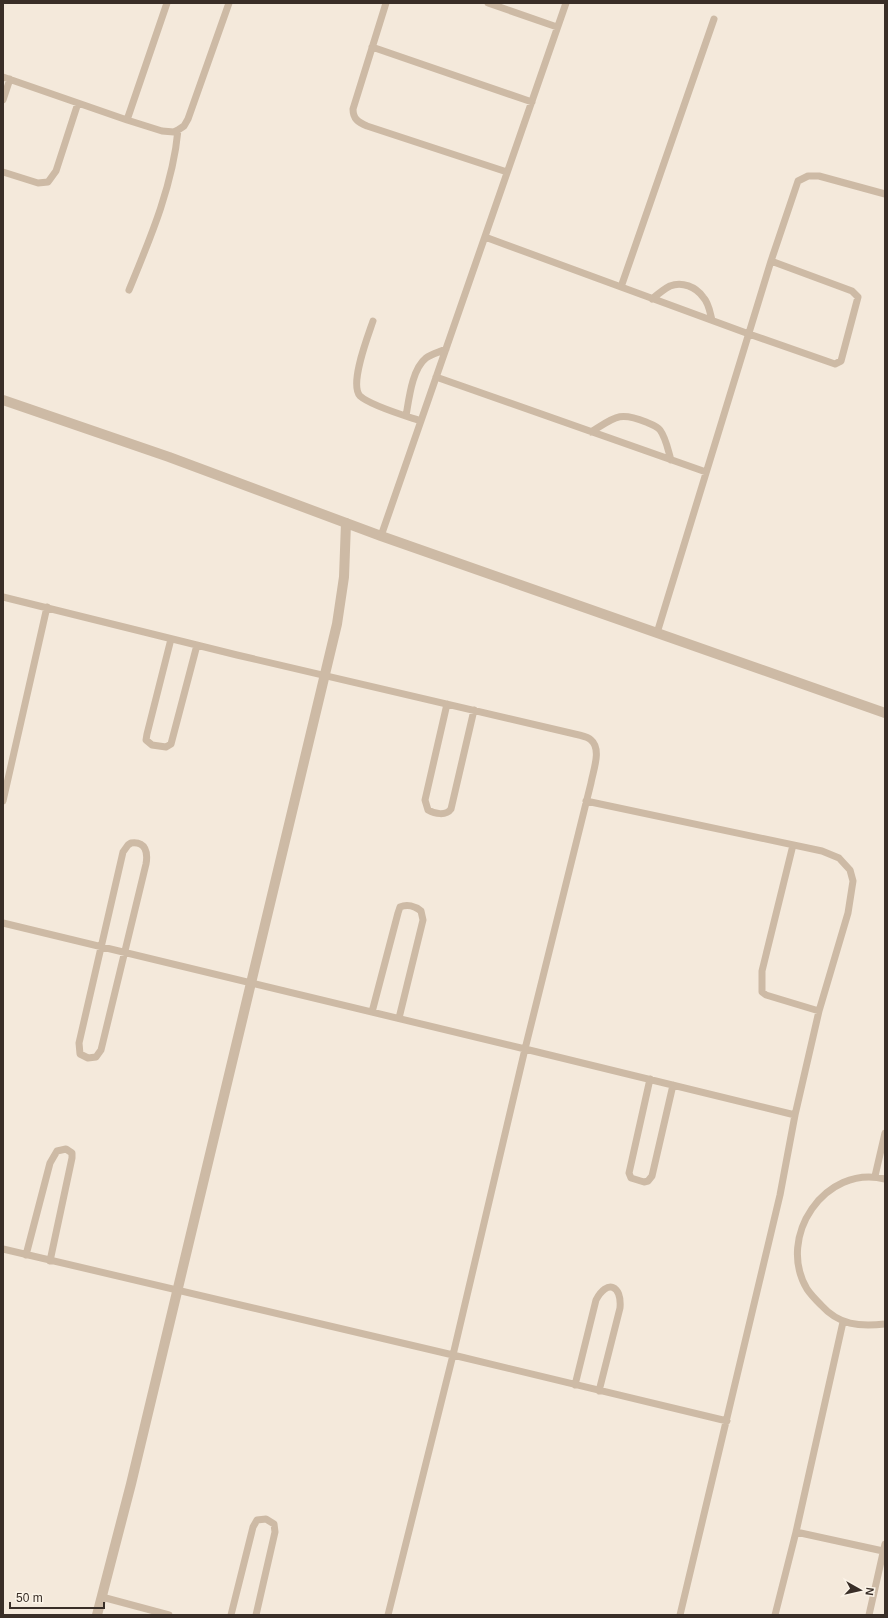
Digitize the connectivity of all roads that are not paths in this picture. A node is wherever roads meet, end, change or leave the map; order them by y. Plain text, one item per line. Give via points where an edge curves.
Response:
1 (167, 3) edge
2 (229, 3) edge
3 (386, 3) edge
4 (488, 3) edge
5 (566, 3) edge
6 (714, 19) dead end
7 (557, 27) junction
8 (372, 47) junction
9 (7, 78) edge
10 (3, 100) edge
11 (532, 102) junction
12 (78, 103) junction
13 (127, 120) junction
14 (178, 130) junction
15 (3, 172) edge
16 (507, 172) junction
17 (885, 194) edge
18 (484, 237) junction
19 (771, 261) junction
20 (621, 287) junction
21 (129, 290) dead end
22 (652, 299) junction
23 (712, 320) junction
24 (373, 321) dead end
25 (749, 334) junction
26 (446, 349) junction
27 (436, 377) junction
28 (3, 400) edge
29 (406, 416) junction
30 (421, 421) junction
31 (592, 432) junction
32 (671, 460) junction
33 (706, 472) junction
34 (346, 523) junction
35 (381, 536) junction
36 (3, 597) edge
37 (47, 607) junction
38 (657, 633) junction
39 (171, 638) junction
40 (197, 645) junction
41 (324, 676) junction
42 (447, 704) junction
43 (474, 710) junction
44 (885, 713) edge
45 (3, 801) edge
46 (586, 801) junction
47 (793, 845) junction
48 (3, 923) edge
49 (101, 946) junction
50 (124, 952) junction
51 (250, 983) junction
52 (819, 1011) junction
53 (372, 1012) junction
54 (399, 1018) junction
55 (525, 1049) junction
56 (650, 1079) junction
57 (674, 1085) junction
58 (795, 1115) junction
59 (885, 1133) edge
60 (875, 1176) junction
61 (885, 1178) edge
62 (3, 1249) edge
63 (26, 1255) junction
64 (50, 1261) junction
65 (176, 1290) junction
66 (843, 1322) junction
67 (885, 1324) edge
68 (453, 1355) junction
69 (575, 1385) junction
70 (600, 1391) junction
71 (727, 1421) junction
72 (796, 1532) junction
73 (884, 1547) edge
74 (102, 1597) junction
75 (97, 1615) edge
76 (169, 1615) edge
77 (231, 1615) edge
78 (256, 1615) edge
79 (388, 1615) edge
80 (680, 1615) edge
81 (775, 1615) edge
82 (869, 1615) edge

1 - 13 lane
2 - 14 lane via 188,119
3 - 8 lane
4 - 7 lane
5 - 7 lane
6 - 20 lane
7 - 11 lane
8 - 11 lane
8 - 16 lane via 353,109 355,119 367,126
9 - 10 lane
9 - 12 lane
11 - 16 lane
12 - 13 lane
12 - 15 lane via 56,171 48,182 38,183
13 - 14 lane via 162,131
14 - 21 lane via 174,165
16 - 18 lane
17 - 19 lane via 819,176 808,176 798,181
18 - 20 lane
18 - 26 lane
19 - 25 lane
19 - 25 lane via 852,291 858,297 841,361 835,364
20 - 22 lane
22 - 23 lane
22 - 23 lane via 675,284 689,285 703,296
23 - 25 lane
24 - 29 lane via 356,376 359,395
25 - 33 lane
26 - 27 lane
26 - 29 lane via 426,357 420,364 411,386
27 - 30 lane
27 - 31 lane
28 - 34 street via 169,457
29 - 30 lane
30 - 35 lane
31 - 32 lane
31 - 32 lane via 617,416 636,418 658,427
32 - 33 lane
33 - 38 lane
34 - 35 street
34 - 41 street via 341,597
35 - 38 street
36 - 37 lane
37 - 39 lane
37 - 45 lane
38 - 44 street
39 - 40 lane
39 - 40 lane via 147,734 146,740 152,745 166,747 171,744
40 - 41 lane
41 - 42 lane
41 - 51 street
42 - 43 lane
42 - 43 lane via 425,800 428,810 436,814 446,813 451,808
43 - 46 lane via 591,740 596,747 596,753
46 - 47 lane
46 - 55 lane
47 - 52 lane via 822,851 839,858 850,870 853,881 848,913
47 - 52 lane via 762,971 762,992
48 - 49 lane
49 - 50 lane
49 - 50 lane via 123,852 136,842 147,850 146,864
49 - 50 lane via 79,1043 80,1054 88,1058 96,1058 101,1050
50 - 51 lane
51 - 53 lane
51 - 65 street
52 - 58 lane
53 - 54 lane
53 - 54 lane via 400,907 412,906 421,911 423,920
54 - 55 lane
55 - 56 lane
55 - 68 lane
56 - 57 lane
56 - 57 lane via 629,1173 631,1178 640,1181 646,1182 652,1176
57 - 58 lane
58 - 71 lane via 780,1195
59 - 60 lane
60 - 61 lane
60 - 66 lane via 851,1180 829,1190 819,1198 804,1223 798,1248 798,1260 806,1288 825,1310
62 - 63 lane
63 - 64 lane
63 - 64 lane via 50,1162 57,1151 66,1149 72,1153 72,1158
64 - 65 lane
65 - 68 lane
65 - 74 street
66 - 67 lane
66 - 72 lane
68 - 69 lane
68 - 79 lane
69 - 70 lane
69 - 70 lane via 596,1300 601,1291 609,1287 614,1288 620,1296 620,1308
70 - 71 lane
71 - 80 lane
72 - 73 lane
72 - 81 lane
73 - 82 lane
74 - 75 street
74 - 76 lane
77 - 78 lane via 253,1527 257,1520 266,1519 274,1524 276,1532

